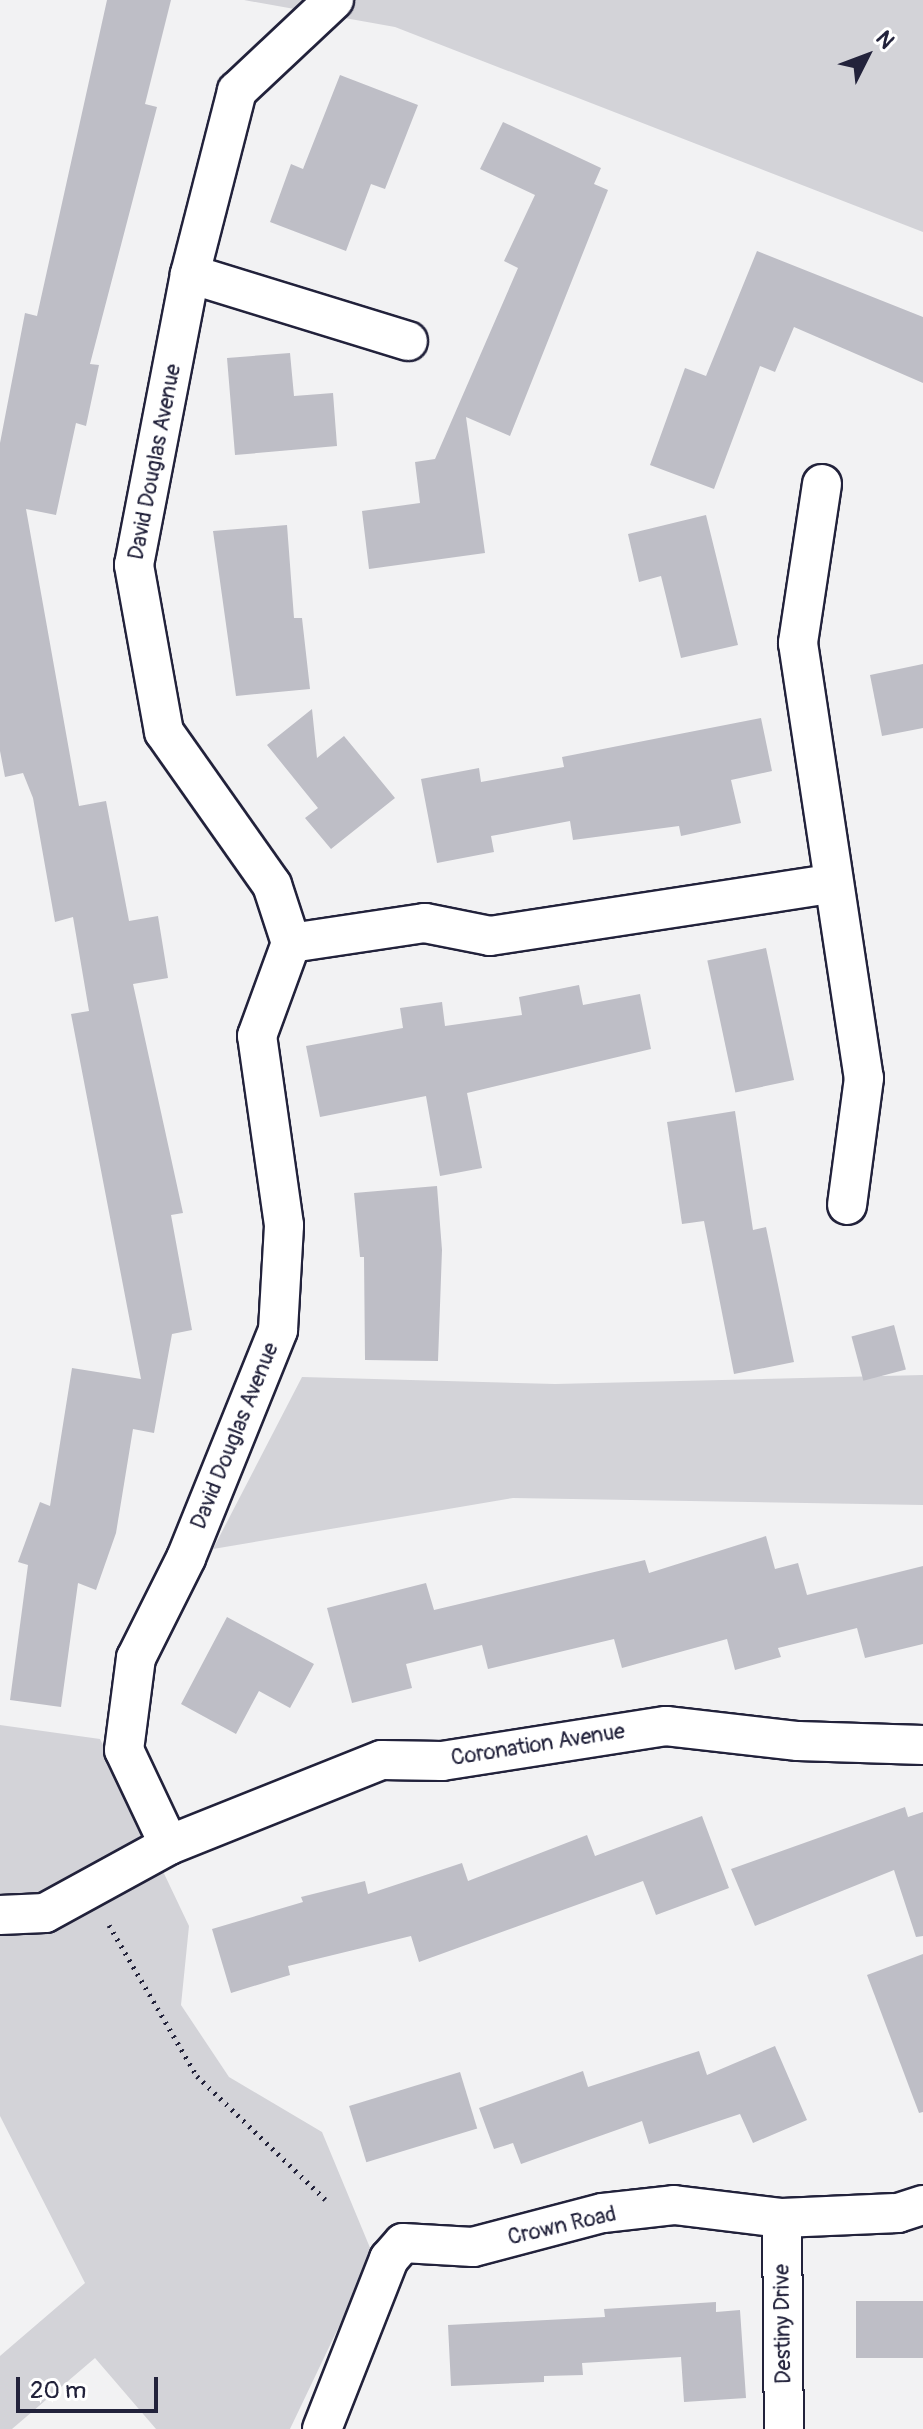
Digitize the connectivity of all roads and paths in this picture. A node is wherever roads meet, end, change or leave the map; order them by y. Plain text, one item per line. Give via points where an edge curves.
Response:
1 (334, 0) edge
2 (190, 274) junction
3 (408, 341) dead end
4 (822, 484) dead end
5 (831, 884) junction
6 (291, 943) junction
7 (847, 1205) dead end
8 (923, 1745) edge
9 (169, 1845) junction
10 (91, 1888) junction
11 (0, 1915) edge
12 (325, 2199) dead end
13 (923, 2205) edge
14 (782, 2218) junction
15 (322, 2429) edge
16 (784, 2429) edge

1 - 2 street, David Douglas Avenue via 237,91
2 - 3 street
2 - 6 street, David Douglas Avenue via 134,565 164,732 272,885
4 - 5 street via 798,643
5 - 6 street via 490,936 425,923
5 - 7 street via 864,1078
6 - 9 street, David Douglas Avenue via 257,1036 284,1225 278,1330 186,1558 136,1658 124,1750
8 - 9 street, Coronation Avenue via 798,1741 666,1726 442,1761 382,1760
9 - 10 street, Coronation Avenue
10 - 11 street, Coronation Avenue via 45,1913
10 - 12 path via 197,2076
13 - 14 street, Crown Road via 898,2213
14 - 15 street, Crown Road via 674,2205 603,2213 473,2247 403,2243 389,2259
14 - 16 street, Destiny Drive

